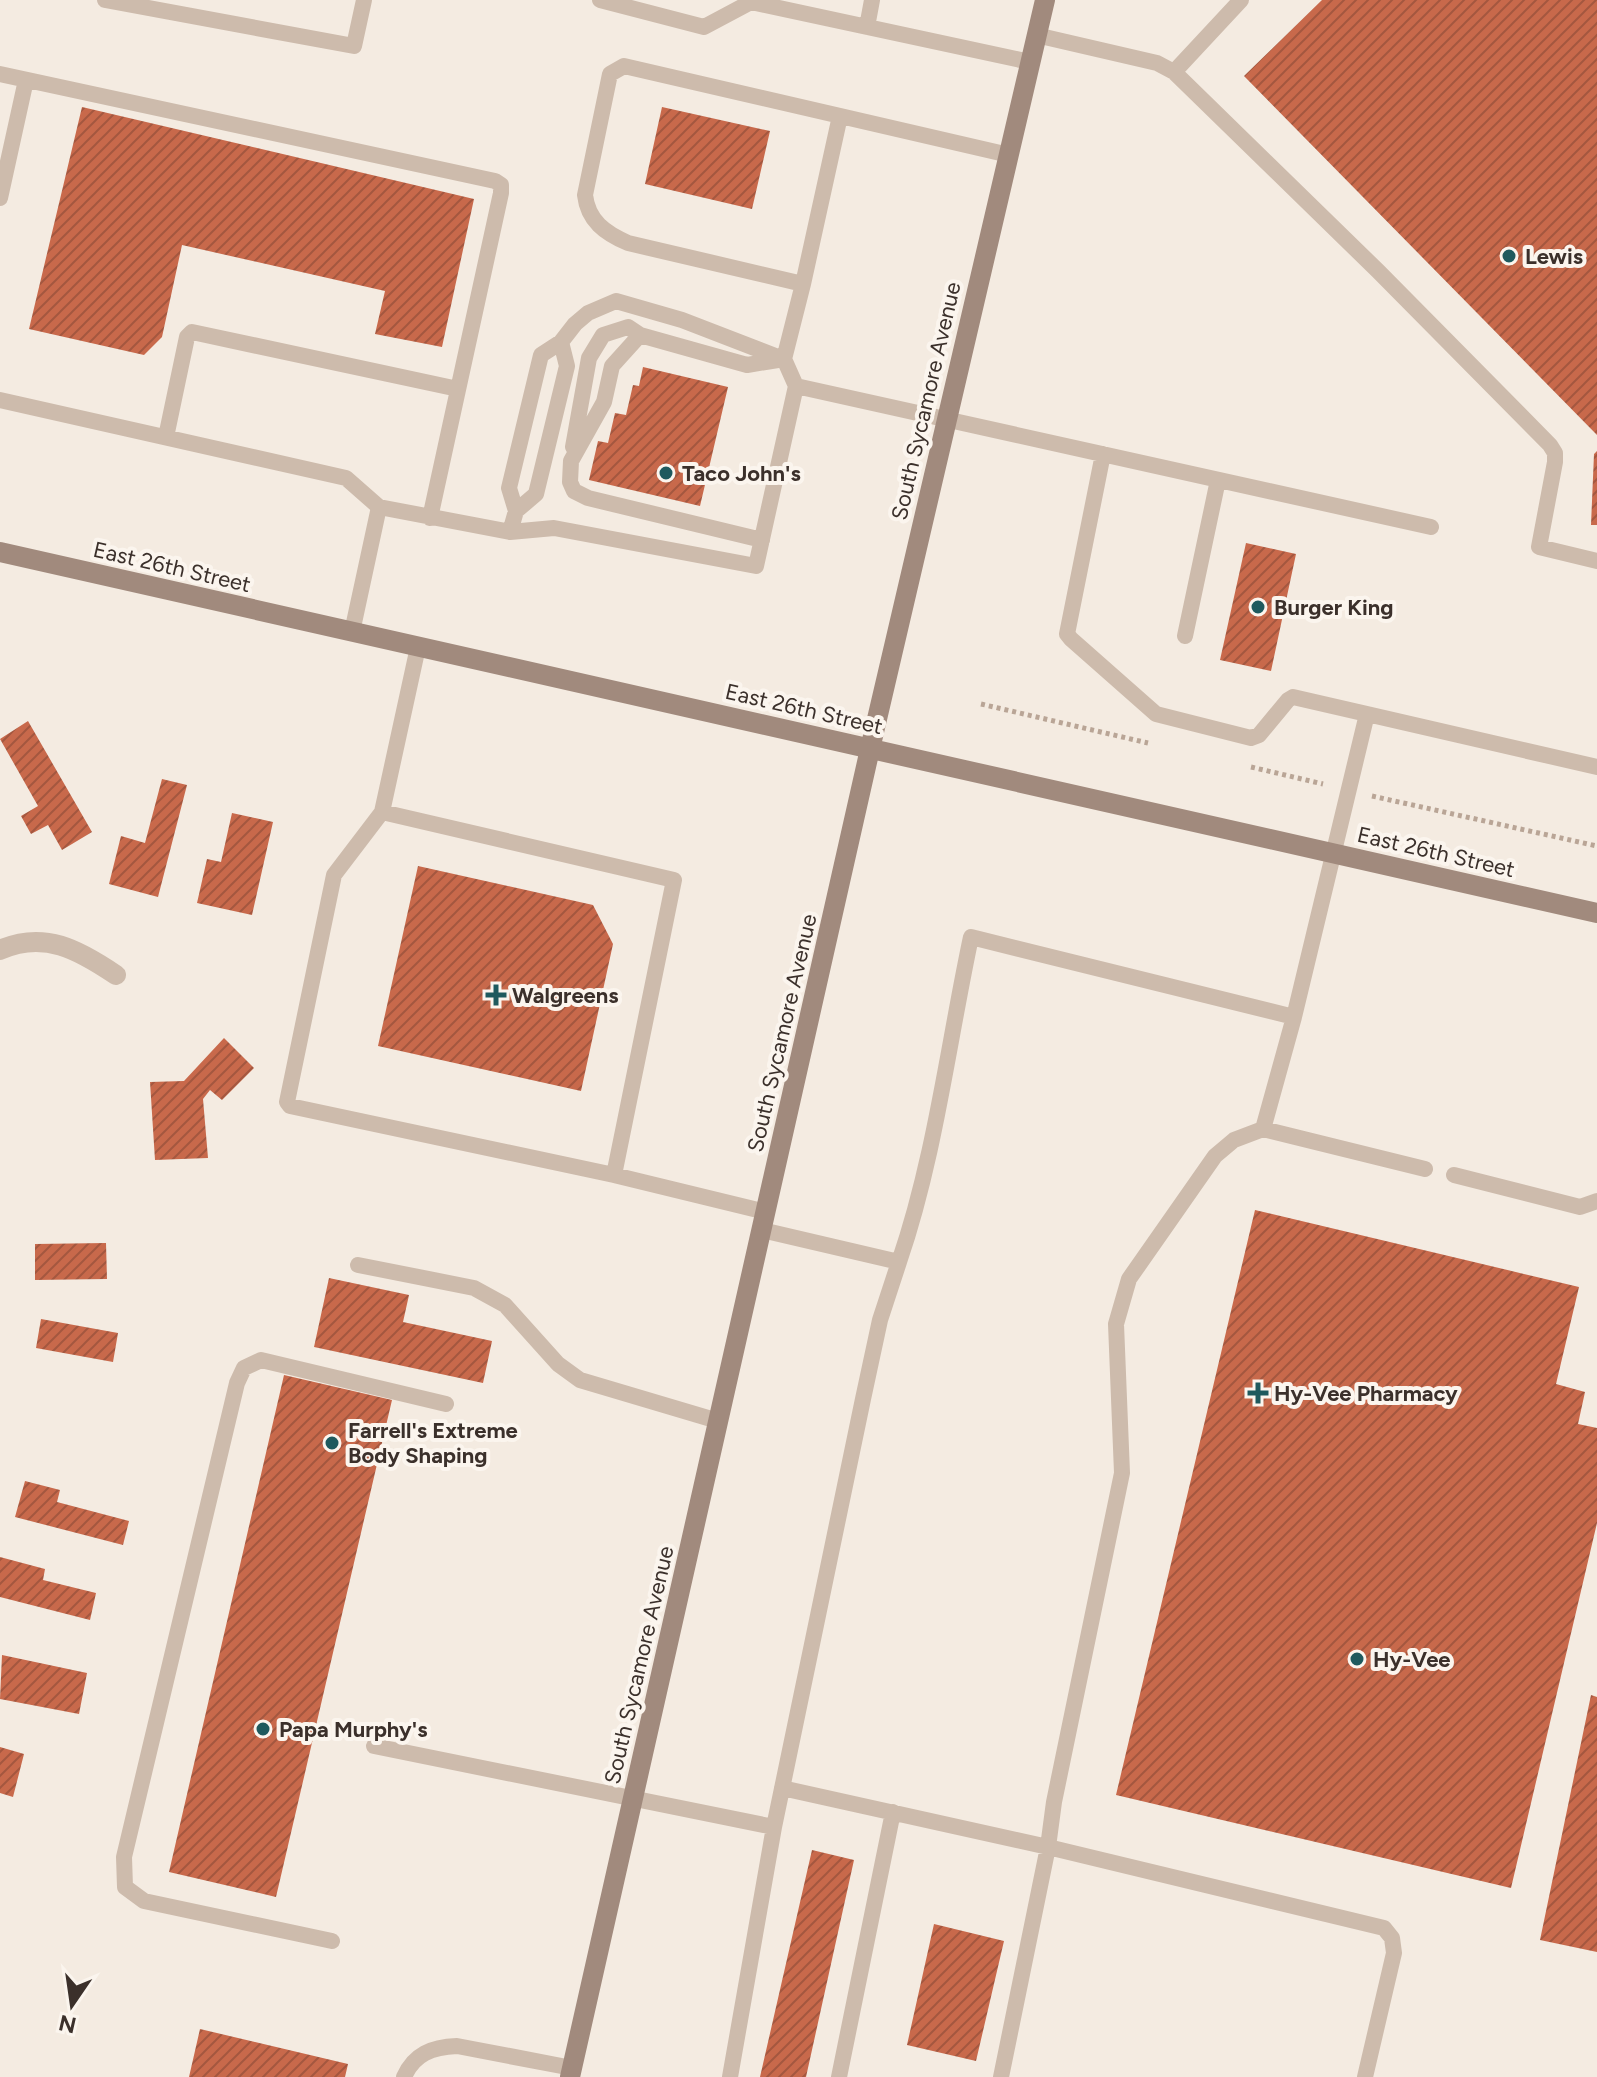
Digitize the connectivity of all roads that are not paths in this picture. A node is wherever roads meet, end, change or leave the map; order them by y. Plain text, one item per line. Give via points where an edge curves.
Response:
1 (105, 0) edge
2 (364, 0) edge
3 (600, 0) edge
4 (872, 0) edge
5 (1045, 0) edge
6 (1241, 0) edge
7 (751, 1) edge
8 (867, 27) junction
9 (1036, 35) junction
10 (1030, 62) junction
11 (1174, 72) junction
12 (0, 74) edge
13 (26, 80) junction
14 (840, 116) junction
15 (1009, 155) junction
16 (0, 198) edge
17 (803, 284) junction
18 (640, 335) junction
19 (561, 342) junction
20 (784, 359) junction
21 (796, 386) junction
22 (458, 389) junction
23 (0, 400) edge
24 (947, 420) junction
25 (166, 437) junction
26 (1103, 454) junction
27 (571, 461) junction
28 (1218, 480) junction
29 (379, 507) junction
30 (516, 511) junction
31 (430, 518) junction
32 (1431, 527) dead end
33 (510, 532) junction
34 (762, 540) junction
35 (0, 552) edge
36 (1597, 561) edge
37 (352, 632) junction
38 (1185, 636) dead end
39 (418, 647) junction
40 (1367, 714) junction
41 (870, 749) junction
42 (1597, 767) edge
43 (382, 812) junction
44 (1333, 853) junction
45 (1597, 913) edge
46 (0, 950) edge
47 (116, 975) dead end
48 (1294, 1017) junction
49 (1263, 1129) junction
50 (1425, 1169) dead end
51 (614, 1175) junction
52 (1454, 1175) dead end
53 (1597, 1201) edge
54 (764, 1221) junction
55 (899, 1262) junction
56 (358, 1265) dead end
57 (446, 1404) dead end
58 (718, 1421) junction
59 (374, 1746) dead end
60 (782, 1788) junction
61 (633, 1799) junction
62 (893, 1812) junction
63 (774, 1827) junction
64 (1048, 1847) junction
65 (332, 1941) dead end
66 (571, 2073) edge
67 (404, 2077) edge
68 (730, 2077) edge
69 (839, 2077) edge
70 (1001, 2077) edge
71 (1365, 2077) edge

1 - 2 lane via 354,46
3 - 7 lane via 704,27
4 - 8 lane
5 - 9 main road, South Sycamore Avenue
6 - 11 lane
7 - 8 lane
8 - 10 lane
9 - 10 main road, South Sycamore Avenue
9 - 11 lane via 1157,63
10 - 15 main road, South Sycamore Avenue
11 - 36 lane via 1550,445 1555,462 1539,547
12 - 13 lane
13 - 16 lane
13 - 22 lane via 501,185
14 - 15 lane
14 - 17 lane
14 - 17 lane via 624,66 610,74 585,195 595,222 628,243
15 - 24 main road, South Sycamore Avenue
17 - 20 lane
18 - 20 lane via 747,365
18 - 27 lane via 612,366 604,402
18 - 27 lane via 628,327 603,335 589,358
19 - 20 lane via 588,313 616,301
19 - 30 lane via 567,366 536,494
19 - 30 lane via 541,355 509,488
20 - 21 lane
21 - 24 lane
21 - 34 lane
22 - 25 lane via 192,332
22 - 31 lane
23 - 25 lane
24 - 26 lane
24 - 41 main road, South Sycamore Avenue
25 - 29 lane via 346,478
26 - 28 lane
26 - 40 lane via 1067,634 1071,639 1156,714 1251,738 1293,697
27 - 34 lane via 574,491 588,498
28 - 32 lane
28 - 38 lane
29 - 31 lane
29 - 37 lane
30 - 33 lane
31 - 33 lane
33 - 34 lane via 554,528 756,566
35 - 37 main road, East 26th Street
37 - 39 main road, East 26th Street
39 - 41 main road, East 26th Street
39 - 43 lane
40 - 42 lane
40 - 44 lane
41 - 44 main road, East 26th Street
41 - 54 main road, South Sycamore Avenue
43 - 51 lane via 674,880
43 - 51 lane via 334,875 287,1102
44 - 45 main road, East 26th Street
44 - 48 lane
46 - 47 street via 37,941 83,952
48 - 49 lane
48 - 55 lane via 971,937
49 - 50 lane
49 - 64 lane via 1234,1140 1215,1156 1129,1279 1116,1324 1122,1473
51 - 54 lane
52 - 53 lane via 1580,1207
54 - 55 lane
54 - 58 main road, South Sycamore Avenue
55 - 60 lane via 880,1320
56 - 58 lane via 474,1288 505,1305 558,1364 580,1380
57 - 65 lane via 261,1360 244,1368 124,1857 125,1887 144,1901
58 - 61 main road, South Sycamore Avenue
59 - 61 lane
60 - 62 lane
60 - 63 lane
61 - 63 lane
61 - 66 main road, South Sycamore Avenue
62 - 64 lane
62 - 69 lane
63 - 68 lane
64 - 70 lane
64 - 71 lane via 1384,1928 1394,1953
66 - 67 lane via 457,2046 438,2047 410,2063

